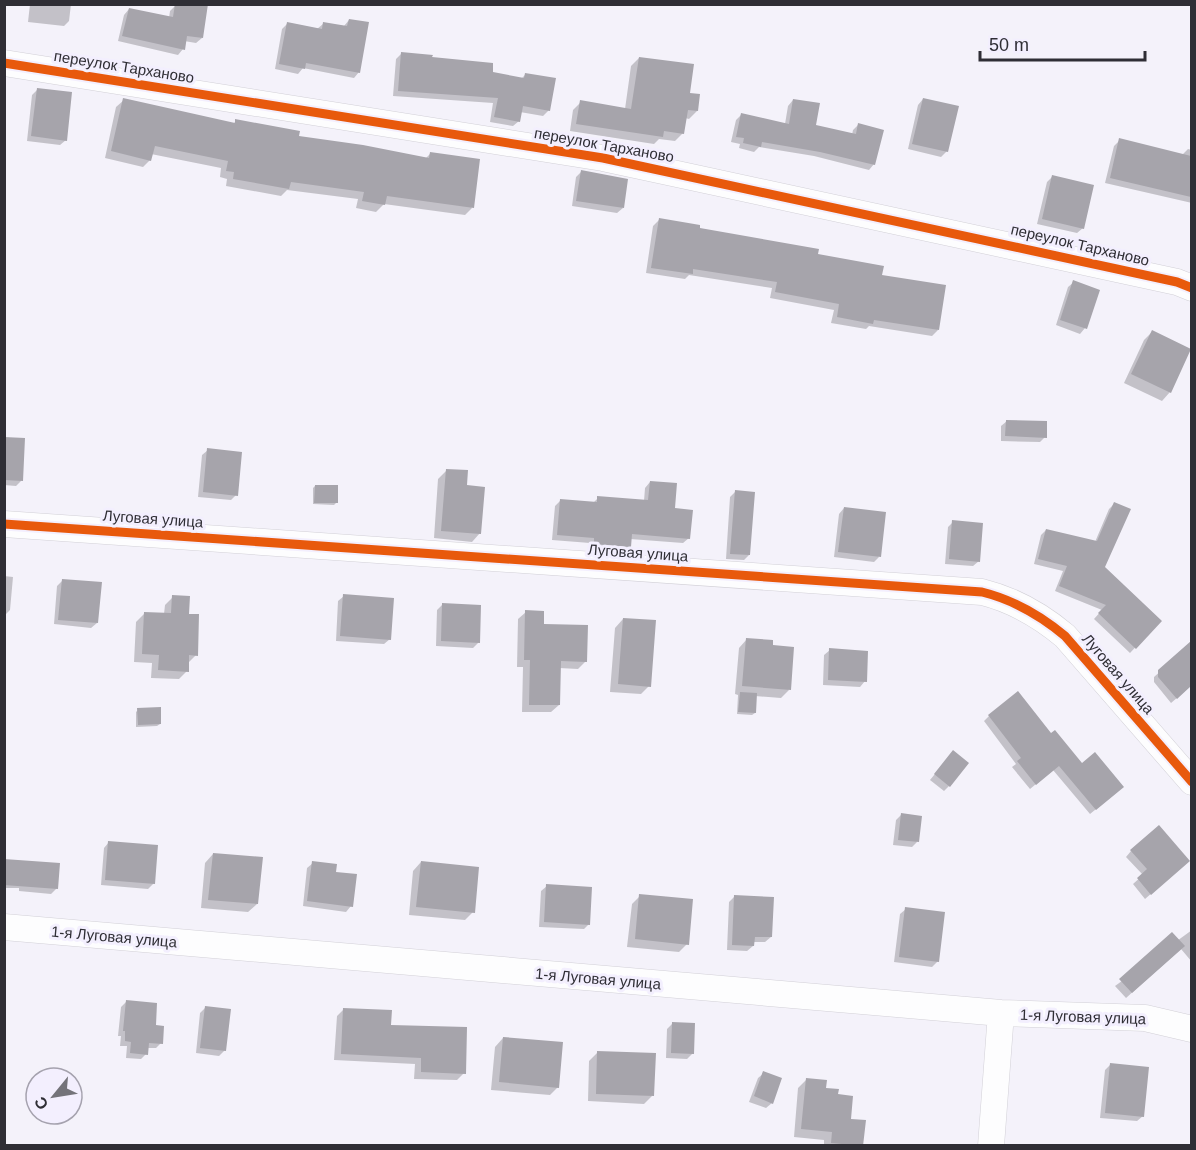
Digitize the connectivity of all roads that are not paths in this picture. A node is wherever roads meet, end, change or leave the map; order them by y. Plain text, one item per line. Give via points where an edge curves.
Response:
1 (4, 63) edge
2 (1191, 288) edge
3 (4, 524) edge
4 (1191, 782) edge
5 (4, 927) edge
6 (1001, 1013) junction
7 (1191, 1029) edge
8 (991, 1146) edge

1 - 2 street, переулок Тарханово via 603,159 1038,251
3 - 4 street, Луговая улица via 982,592 1006,598 1046,620 1065,636
5 - 6 street, 1-я Луговая улица
6 - 7 street, 1-я Луговая улица via 1144,1018
6 - 8 street

